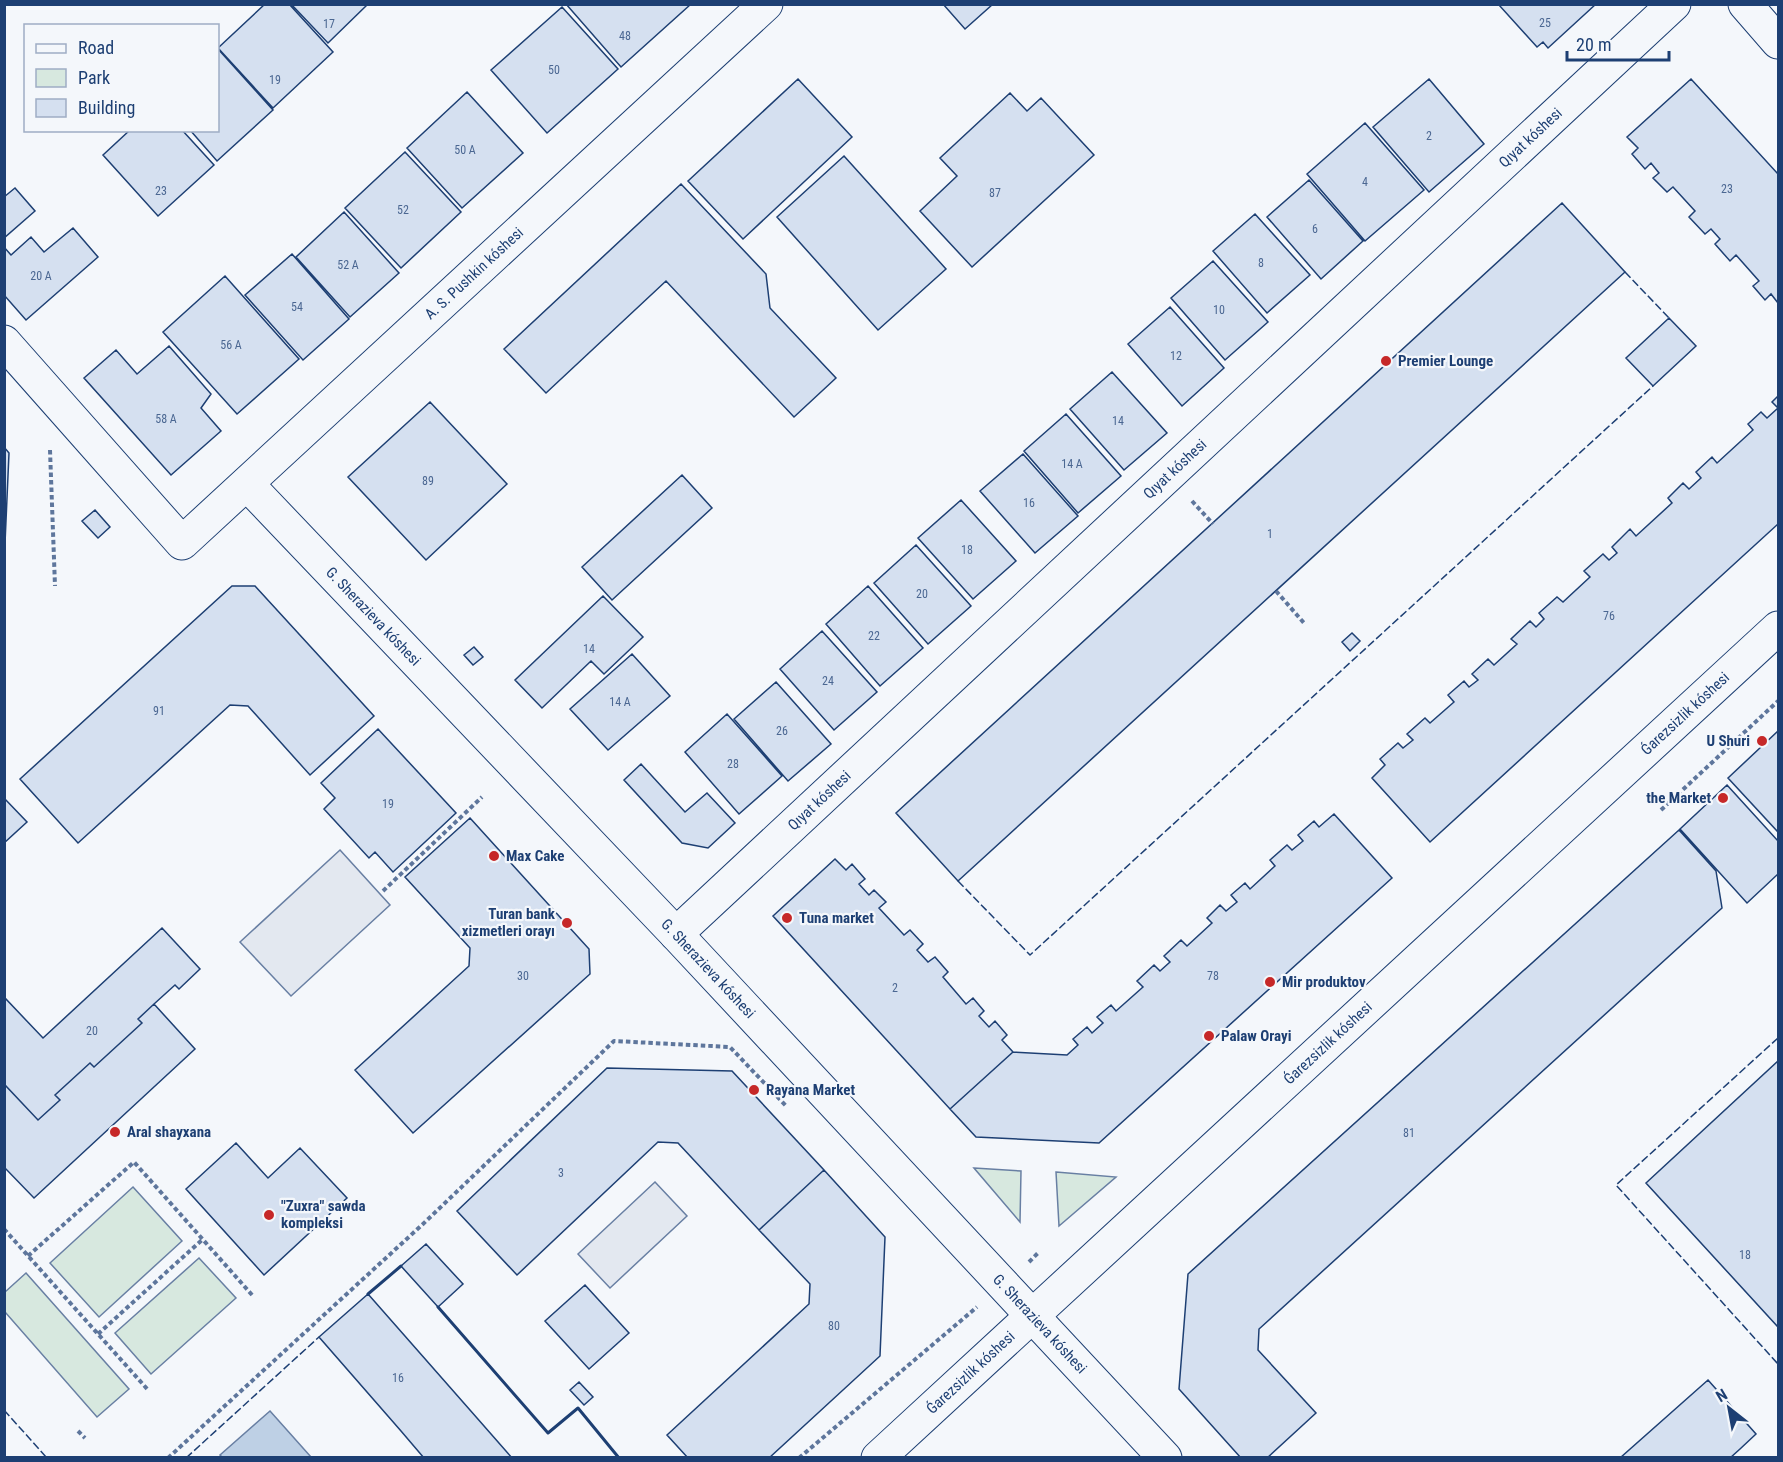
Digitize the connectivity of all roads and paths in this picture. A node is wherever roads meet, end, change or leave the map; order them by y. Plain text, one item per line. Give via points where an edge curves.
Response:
1 (766, 4) edge
2 (1674, 4) edge
3 (1745, 4) edge
4 (1779, 42) edge
5 (4, 342) edge
6 (50, 450) dead end
7 (247, 484) junction
8 (1192, 501) dead end
9 (1213, 524) dead end
10 (55, 586) dead end
11 (1276, 591) dead end
12 (1304, 623) dead end
13 (1779, 628) edge
14 (1779, 701) edge
15 (482, 797) dead end
16 (1660, 810) dead end
17 (383, 891) dead end
18 (676, 934) junction
19 (794, 1114) dead end
20 (4, 1229) edge
21 (203, 1239) junction
22 (1038, 1253) dead end
23 (28, 1256) junction
24 (1029, 1263) dead end
25 (253, 1296) dead end
26 (979, 1306) dead end
27 (1034, 1315) junction
28 (98, 1334) junction
29 (149, 1391) dead end
30 (78, 1431) dead end
31 (85, 1438) dead end
32 (168, 1458) edge
33 (799, 1458) edge
34 (878, 1458) edge
35 (1165, 1458) edge

1 - 7 street, A. S. Pushkin kóshesi
2 - 18 street, Qıyat kóshesi
3 - 4 street
5 - 7 street, A. S. Pushkin kóshesi via 182,543
6 - 10 path
7 - 18 street, G. Sherazieva kóshesi
8 - 9 path
11 - 12 path
13 - 27 street, Ǵarezsizlik kóshesi
14 - 16 path
15 - 17 path
18 - 27 street, G. Sherazieva kóshesi
19 - 32 path via 730,1047 614,1041 423,1224
20 - 23 path
21 - 23 path via 134,1161
21 - 25 path
21 - 28 path
22 - 24 path
23 - 28 path
26 - 33 path
27 - 34 street, Ǵarezsizlik kóshesi
27 - 35 street, G. Sherazieva kóshesi
28 - 29 path
30 - 31 path

